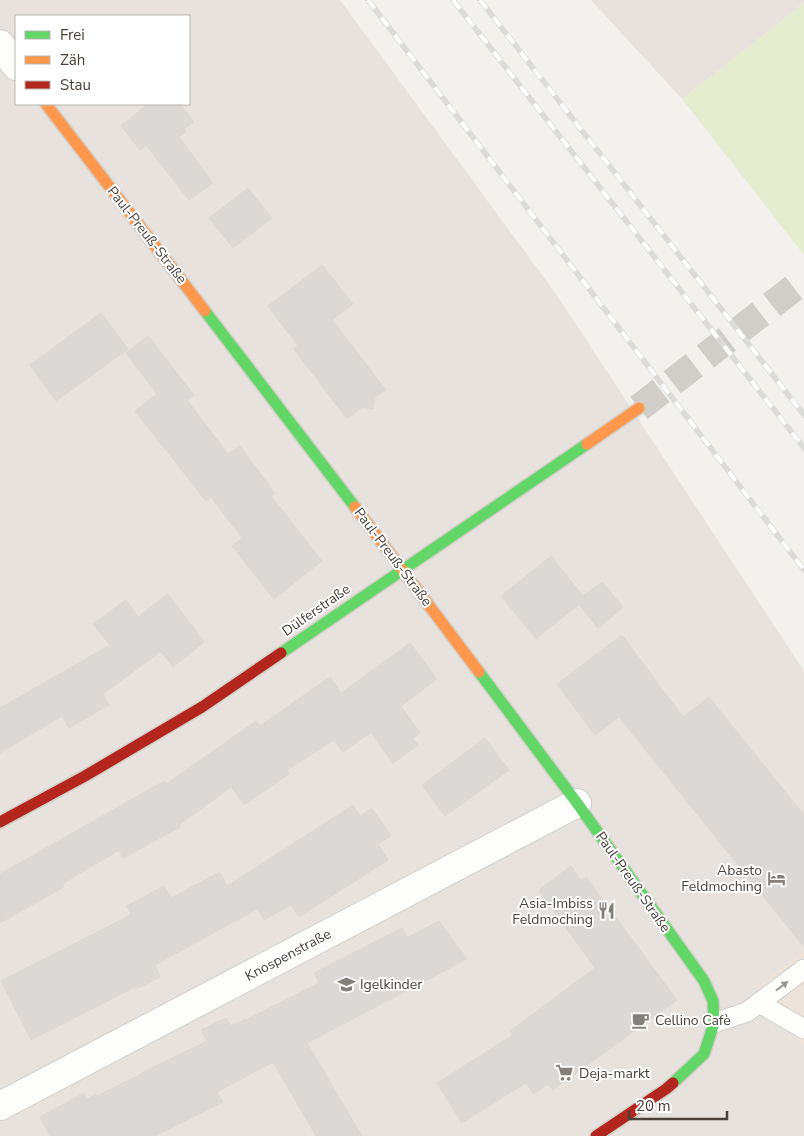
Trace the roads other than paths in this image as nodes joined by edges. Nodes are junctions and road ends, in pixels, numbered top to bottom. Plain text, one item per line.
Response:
1 (0, 44) edge
2 (15, 65) edge
3 (47, 105) edge
4 (639, 408) tunnel mouth
5 (403, 569) junction
6 (577, 803) junction
7 (0, 822) edge
8 (804, 969) edge
9 (759, 1003) junction
10 (714, 1023) junction
11 (804, 1029) edge
12 (0, 1106) edge
13 (596, 1136) edge

1 - 2 street
3 - 5 street, Paul-Preuß-Straße
4 - 5 street, Dülferstraße
5 - 6 street, Paul-Preuß-Straße
5 - 7 street, Dülferstraße
6 - 10 street, Paul-Preuß-Straße
6 - 12 street, Knospenstraße
9 -> 8 lane
9 - 10 lane
9 - 11 lane
10 - 13 street

